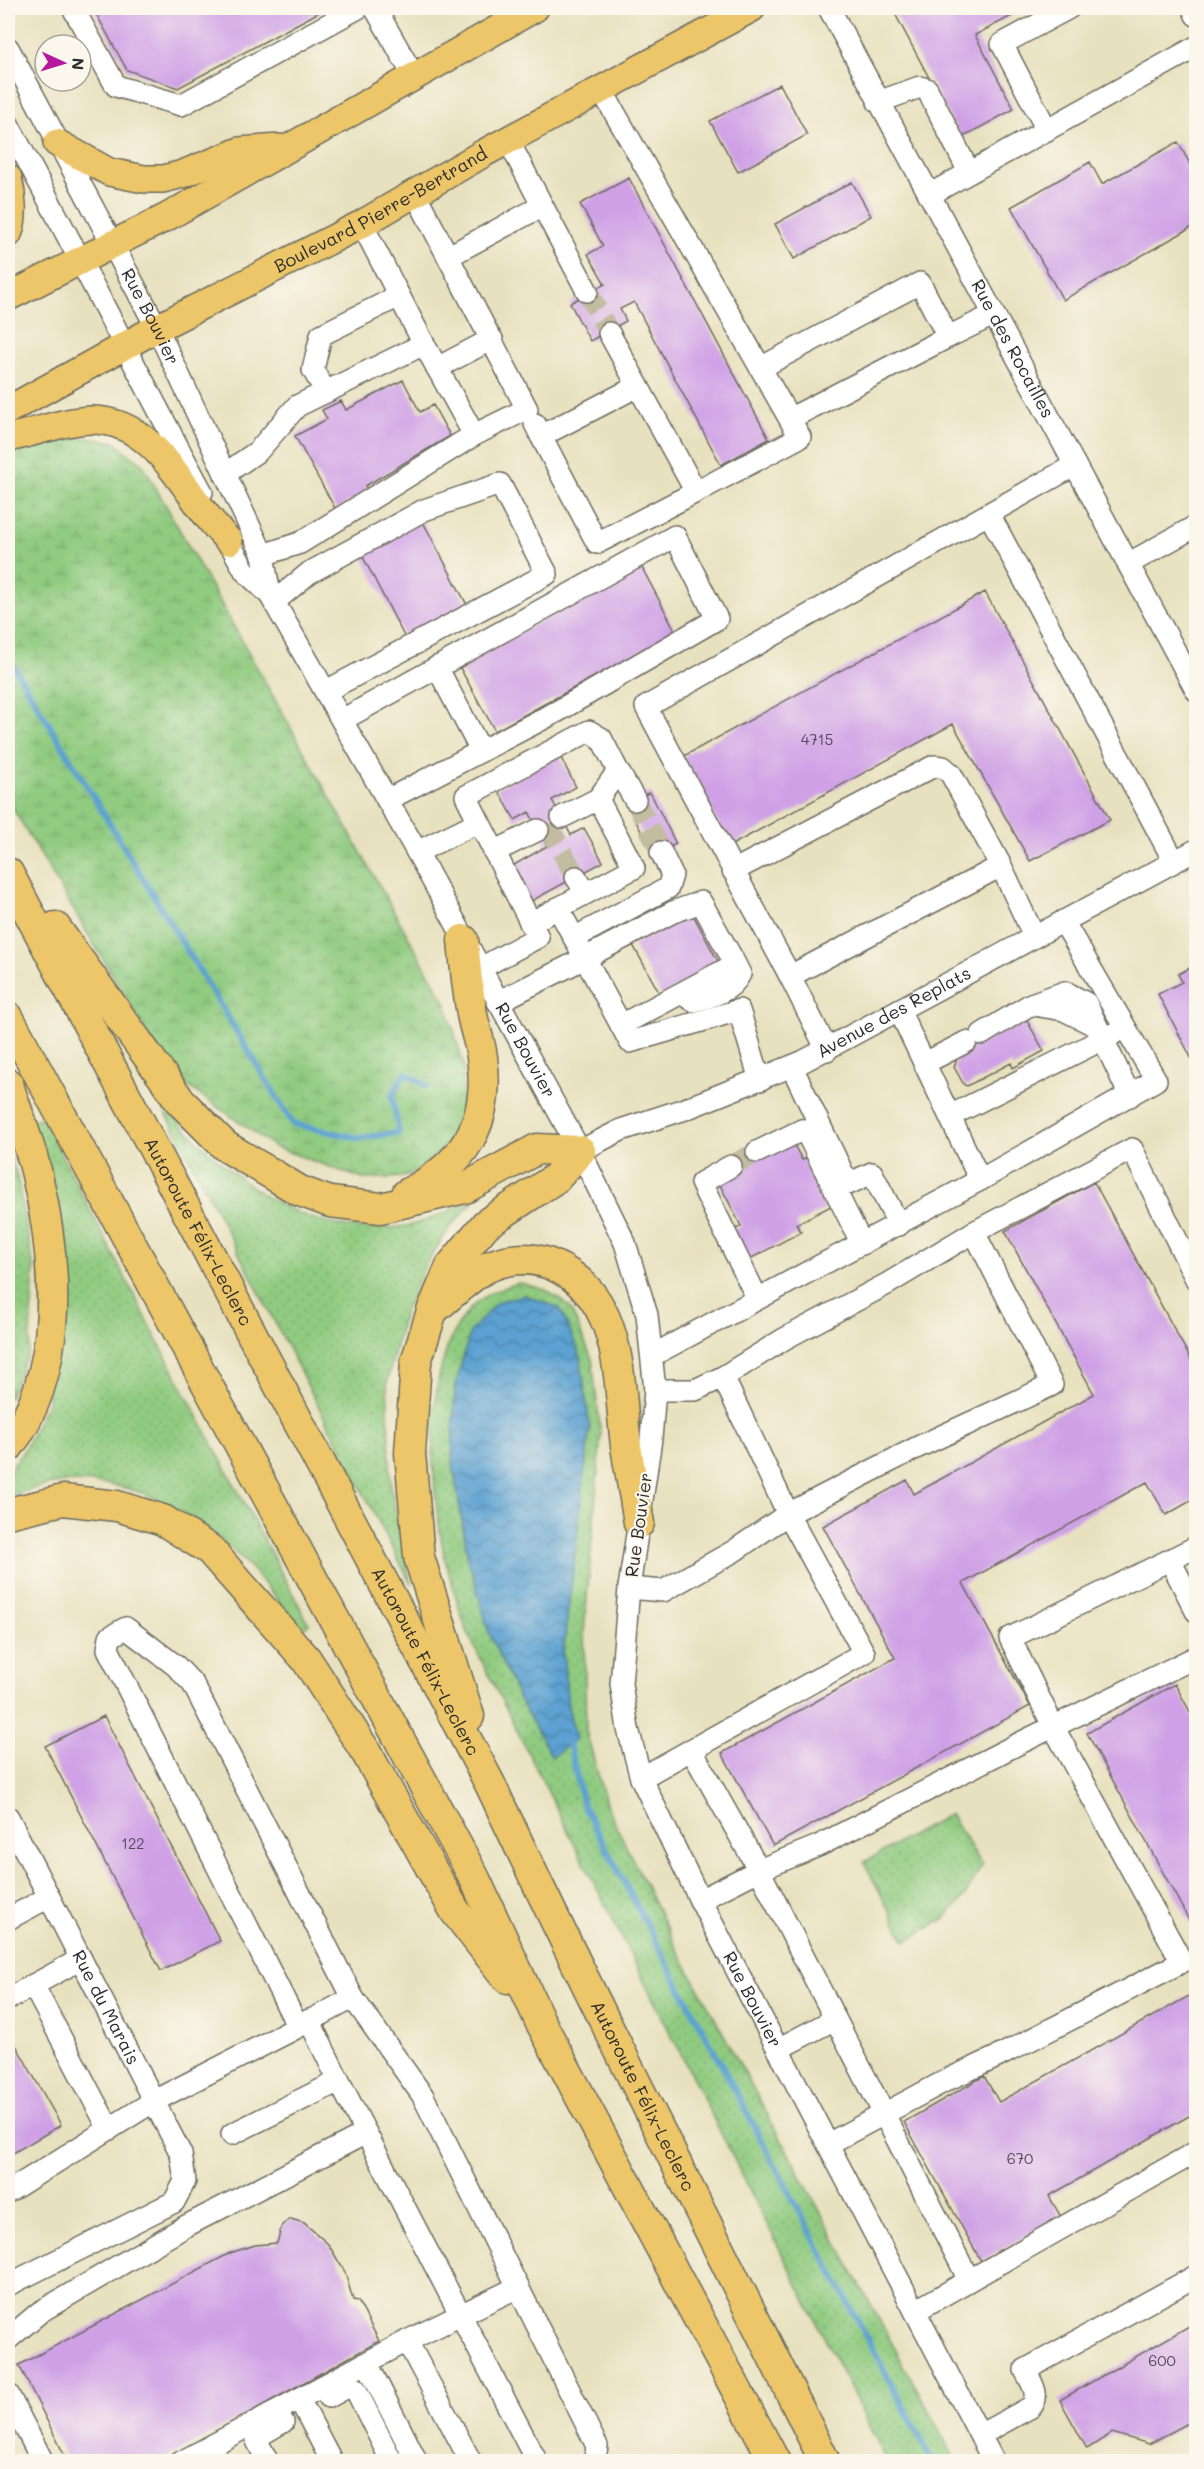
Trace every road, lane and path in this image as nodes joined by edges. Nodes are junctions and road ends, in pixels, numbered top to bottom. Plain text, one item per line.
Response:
1 (73, 8) edge
2 (358, 8) edge
3 (375, 8) edge
4 (535, 8) edge
5 (752, 8) edge
6 (829, 8) edge
7 (1069, 8) edge
8 (1193, 8) edge
9 (1197, 15) edge
10 (1197, 47) edge
11 (8, 48) edge
12 (413, 75) junction
13 (601, 90) junction
14 (878, 102) junction
15 (8, 124) edge
16 (1047, 130) junction
17 (508, 140) junction
18 (57, 143) junction
19 (286, 148) junction
20 (969, 172) junction
21 (8, 178) edge
22 (415, 193) junction
23 (929, 195) junction
24 (542, 206) junction
25 (362, 224) junction
26 (8, 234) edge
27 (113, 245) junction
28 (449, 256) junction
29 (80, 260) junction
30 (586, 291) tunnel mouth
31 (399, 296) junction
32 (8, 297) edge
33 (993, 315) junction
34 (157, 328) junction
35 (609, 333) tunnel mouth
36 (948, 337) junction
37 (492, 339) junction
38 (424, 344) junction
39 (123, 348) junction
40 (762, 367) junction
41 (438, 368) junction
42 (638, 386) junction
43 (326, 392) junction
44 (527, 409) junction
45 (8, 410) edge
46 (791, 418) junction
47 (474, 435) junction
48 (541, 436) junction
49 (8, 438) edge
50 (1075, 465) junction
51 (225, 474) junction
52 (696, 492) junction
53 (989, 514) junction
54 (1197, 526) edge
55 (229, 541) junction
56 (263, 555) junction
57 (1128, 564) junction
58 (272, 599) junction
59 (1190, 660) edge
60 (437, 667) junction
61 (1197, 690) edge
62 (326, 691) junction
63 (342, 720) junction
64 (481, 752) junction
65 (618, 771) junction
66 (597, 799) junction
67 (387, 800) junction
68 (635, 800) tunnel mouth
69 (562, 817) dead end
70 (478, 822) junction
71 (538, 830) dead end
72 (1197, 850) edge
73 (417, 852) junction
74 (494, 852) junction
75 (661, 852) tunnel mouth
76 (8, 858) edge
77 (1174, 861) junction
78 (1001, 866) junction
79 (733, 871) junction
80 (8, 873) edge
81 (558, 908) junction
82 (1064, 921) junction
83 (534, 930) junction
84 (1034, 936) junction
85 (574, 938) junction
86 (462, 940) junction
87 (585, 958) junction
88 (479, 969) junction
89 (790, 976) junction
90 (498, 1002) junction
91 (899, 1010) junction
92 (8, 1017) edge
93 (621, 1025) junction
94 (1126, 1028) junction
95 (1098, 1032) junction
96 (827, 1050) junction
97 (925, 1063) junction
98 (792, 1067) junction
99 (760, 1080) junction
100 (8, 1084) edge
101 (1130, 1096) junction
102 (950, 1116) junction
103 (580, 1151) junction
104 (758, 1152) tunnel mouth
105 (731, 1166) tunnel mouth
106 (980, 1180) junction
107 (381, 1208) junction
108 (899, 1225) junction
109 (974, 1232) junction
110 (862, 1244) junction
111 (1197, 1279) edge
112 (757, 1298) junction
113 (432, 1311) junction
114 (653, 1355) junction
115 (723, 1377) junction
116 (655, 1390) junction
117 (8, 1448) edge
118 (8, 1513) edge
119 (788, 1514) junction
120 (639, 1523) junction
121 (1197, 1547) edge
122 (1170, 1560) junction
123 (629, 1588) junction
124 (1197, 1611) edge
125 (1197, 1657) edge
126 (1054, 1728) junction
127 (692, 1752) junction
128 (641, 1778) junction
129 (490, 1784) junction
130 (8, 1817) edge
131 (759, 1870) junction
132 (49, 1897) junction
133 (700, 1900) junction
134 (8, 1919) edge
135 (81, 1959) junction
136 (33, 1985) junction
137 (353, 1998) junction
138 (8, 1999) edge
139 (835, 2019) junction
140 (540, 2021) junction
141 (304, 2024) junction
142 (778, 2049) junction
143 (339, 2081) junction
144 (154, 2101) junction
145 (885, 2115) junction
146 (109, 2129) junction
147 (366, 2133) junction
148 (232, 2134) dead end
149 (828, 2144) junction
150 (1197, 2152) edge
151 (8, 2192) edge
152 (1197, 2276) edge
153 (969, 2280) junction
154 (8, 2285) edge
155 (518, 2287) junction
156 (751, 2308) junction
157 (915, 2311) junction
158 (460, 2314) junction
159 (8, 2339) edge
160 (407, 2341) junction
161 (366, 2363) junction
162 (10, 2403) edge
163 (305, 2410) junction
164 (980, 2435) junction
165 (35, 2459) edge
166 (181, 2462) edge
167 (268, 2462) edge
168 (332, 2462) edge
169 (392, 2462) edge
170 (417, 2462) edge
171 (471, 2462) edge
172 (537, 2462) edge
173 (591, 2462) edge
174 (775, 2462) edge
175 (825, 2462) edge
176 (842, 2462) edge
177 (994, 2462) edge

1 - 2 street
3 - 12 street
4 - 12 main road
5 - 13 main road, Boulevard Pierre-Bertrand
6 - 14 street, Rue des Rocailles
7 - 16 street
8 - 9 street
10 - 16 street
11 - 18 street, Rue Bouvier
12 - 19 main road
13 - 17 main road, Boulevard Pierre-Bertrand
13 - 40 street
14 - 20 street
14 - 23 street, Rue des Rocailles
15 - 29 street, Rue Bouvier
16 - 20 street
17 - 22 main road, Boulevard Pierre-Bertrand
17 - 24 street
18 - 19 main road
18 - 27 street, Rue Bouvier
19 - 27 main road
20 - 23 street
21 - 26 main road
22 - 25 main road, Boulevard Pierre-Bertrand
22 - 28 street
23 - 33 street, Rue des Rocailles
24 - 28 street
24 - 30 street
25 - 31 street
25 - 34 main road, Boulevard Pierre-Bertrand
27 - 29 main road
27 - 34 street, Rue Bouvier
28 - 37 street
29 - 32 main road
29 - 39 street, Rue Bouvier
31 - 38 street
31 - 43 street
33 - 36 street
33 - 50 street, Rue des Rocailles
34 - 39 main road, Boulevard Pierre-Bertrand
34 - 51 street, Rue Bouvier
35 - 42 street
36 - 40 street
36 - 46 street
37 - 41 street
37 - 44 street
38 - 41 street
38 - 43 street
39 - 45 main road, Boulevard Pierre-Bertrand
39 - 55 street, Rue Bouvier
40 - 46 street
41 - 47 street
42 - 48 street
42 - 52 street
43 - 51 street
44 - 47 street
44 - 48 street
46 - 52 street
47 - 56 street
48 - 52 street
49 - 55 main road
50 - 53 street
50 - 57 street, Rue des Rocailles
51 - 56 street, Rue Bouvier
53 - 77 street
53 - 79 street
54 - 57 street
55 - 58 street, Rue Bouvier
56 - 58 street, Rue Bouvier
57 - 59 street, Rue des Rocailles
58 - 62 street, Rue Bouvier
58 - 62 street
59 - 61 street, Rue des Rocailles
60 - 63 street
60 - 64 street
60 - 64 street
62 - 63 street, Rue Bouvier
63 - 67 street, Rue Bouvier
64 - 67 street
65 - 66 street
65 - 68 street
65 - 70 street
66 - 69 street
66 - 81 street
67 - 73 street, Rue Bouvier
70 - 73 street
70 - 74 street
71 - 74 street
72 - 77 street, Avenue des Replats
73 - 86 street, Rue Bouvier
74 - 83 street
75 - 85 street
76 - 107 highway
77 - 82 street, Avenue des Replats
78 - 79 street
78 - 84 street
78 - 89 street
79 - 89 street
80 - 129 highway, Autoroute Félix-Leclerc
81 - 83 street
81 - 85 street
82 - 84 street, Avenue des Replats
82 - 94 street
83 - 88 street
84 - 91 street, Avenue des Replats
85 - 87 street
86 - 88 street, Rue Bouvier
86 - 107 highway
87 - 90 street
87 - 93 street
87 - 93 street
88 - 90 street, Rue Bouvier
89 - 96 street
90 - 103 street, Rue Bouvier
91 - 96 street, Avenue des Replats
91 - 97 street
92 - 140 highway
93 - 99 street
94 - 95 street
94 - 101 street
95 - 97 street
95 - 101 street
95 - 102 street
96 - 98 street, Avenue des Replats
97 - 102 street
98 - 99 street, Avenue des Replats
98 - 108 street
99 - 103 street, Avenue des Replats
100 - 117 highway
101 - 106 street
102 - 106 street
103 - 107 highway
103 - 113 highway
103 - 114 street, Rue Bouvier
104 - 110 street
105 - 112 street
106 - 108 street
108 - 110 street
109 - 111 street
109 - 115 street
109 - 119 street
110 - 112 street
112 - 114 street
113 - 120 highway
113 - 129 highway
114 - 116 street, Rue Bouvier
115 - 116 street
115 - 119 street
116 - 120 street, Rue Bouvier
118 - 140 highway
119 - 123 street
119 - 127 street
120 - 123 street, Rue Bouvier
121 - 122 street
122 - 124 street
122 - 126 street
123 - 128 street, Rue Bouvier
125 - 126 street
126 - 131 street
126 - 145 street
127 - 128 street
127 - 131 street
128 - 133 street, Rue Bouvier
129 - 156 highway, Autoroute Félix-Leclerc
130 - 132 street, Rue du Marais
131 - 133 street
131 - 139 street
132 - 134 street
132 - 135 street, Rue du Marais
133 - 142 street, Rue Bouvier
135 - 136 street
135 - 144 street, Rue du Marais
136 - 138 street
136 - 146 street
137 - 141 street
137 - 141 street
137 - 155 street
139 - 142 street
139 - 145 street
140 - 174 highway
141 - 143 street
141 - 144 street
142 - 149 street, Rue Bouvier
143 - 147 street
143 - 148 street
144 - 146 street
144 - 154 street, Rue du Marais
145 - 149 street
145 - 153 street
146 - 151 street
147 - 158 street
147 - 159 street
149 - 157 street, Rue Bouvier
150 - 153 street
152 - 164 street
153 - 157 street
155 - 158 street
155 - 173 street
156 - 175 highway, Autoroute Félix-Leclerc
156 - 176 highway
157 - 164 street, Rue Bouvier
158 - 160 street
158 - 172 street
160 - 161 street
160 - 171 street
161 - 166 street
161 - 170 street
162 - 165 street
163 - 167 street
163 - 168 street
163 - 169 street
164 - 177 street, Rue Bouvier

